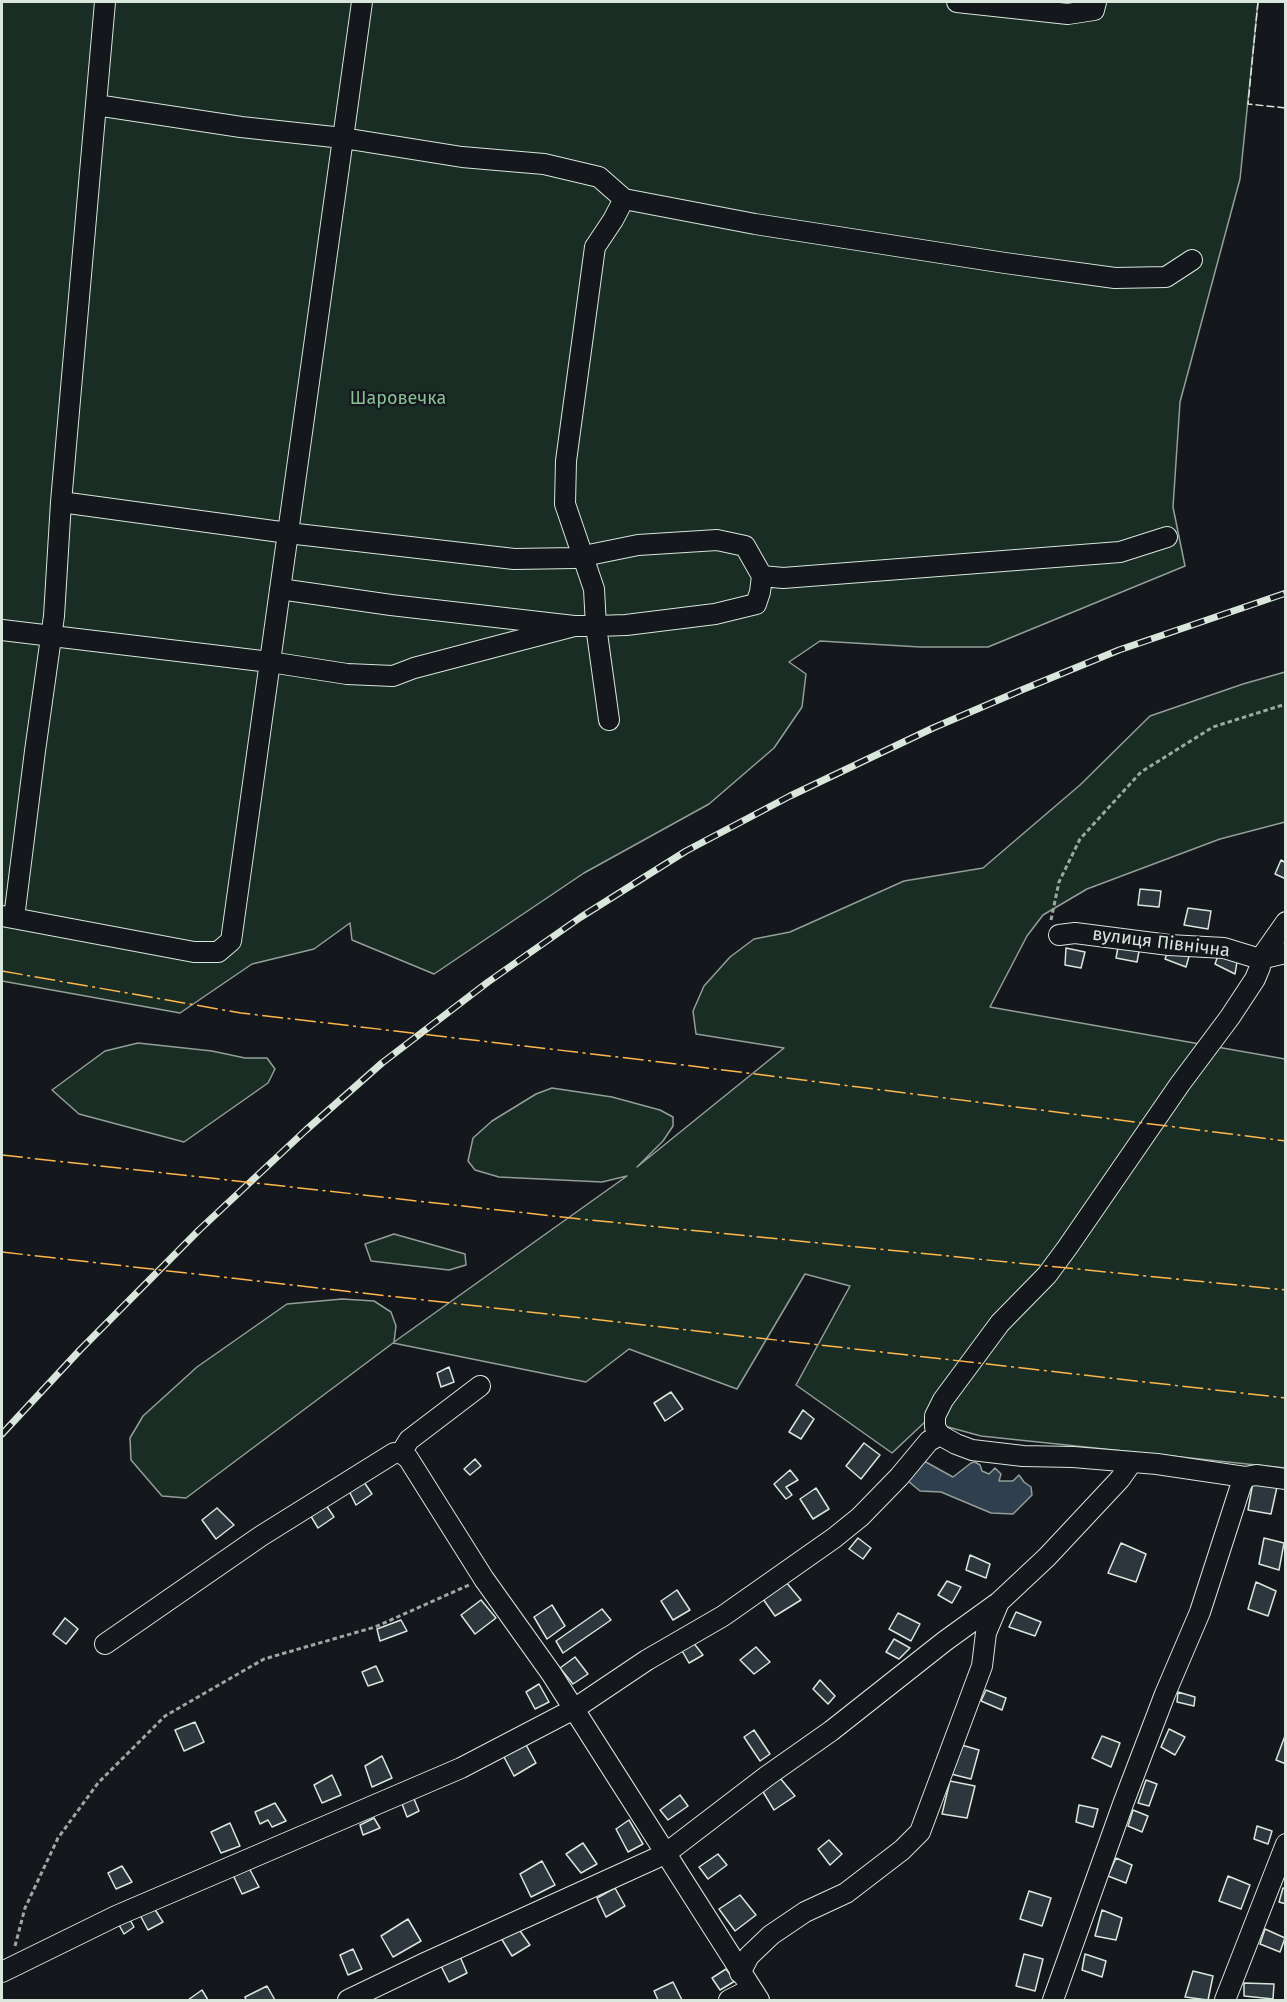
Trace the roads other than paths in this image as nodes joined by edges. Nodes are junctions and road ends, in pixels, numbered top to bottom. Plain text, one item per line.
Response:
1 (105, 2) edge
2 (363, 2) edge
3 (957, 2) edge
4 (1096, 2) edge
5 (96, 105) junction
6 (343, 138) junction
7 (624, 200) junction
8 (1192, 260) dead end
9 (61, 502) junction
10 (288, 533) junction
11 (1167, 537) dead end
12 (584, 556) junction
13 (762, 576) junction
14 (280, 589) junction
15 (574, 626) junction
16 (596, 626) junction
17 (2, 630) edge
18 (51, 636) junction
19 (270, 662) junction
20 (609, 720) dead end
21 (8, 917) edge
22 (1286, 922) edge
23 (1059, 935) road end
24 (1286, 953) edge
25 (1260, 959) junction
26 (480, 1386) dead end
27 (940, 1435) junction
28 (401, 1452) junction
29 (1132, 1462) junction
30 (1245, 1477) junction
31 (1286, 1479) edge
32 (999, 1602) junction
33 (105, 1644) dead end
34 (574, 1708) junction
35 (1286, 1844) edge
36 (665, 1854) junction
37 (6, 1969) edge
38 (750, 1988) edge
39 (348, 2001) edge
40 (729, 2001) edge
41 (1053, 2001) edge
42 (1225, 2001) edge

1 - 5 street
2 - 6 street
3 - 4 street
5 - 6 street
5 - 9 street
6 - 7 street
6 - 10 street
7 - 8 street
7 - 12 street
9 - 10 street
9 - 18 street
10 - 12 street
10 - 14 street
11 - 13 street
12 - 13 street
12 - 16 street
13 - 16 street
14 - 15 street
14 - 19 street
15 - 16 street
15 - 19 street
16 - 20 street
17 - 18 street
18 - 19 street
18 - 21 street
19 - 21 street
22 - 25 street
23 - 25 street, вулиця Північна
24 - 25 street
25 - 27 street
26 - 28 street
27 - 29 street
27 - 34 street
28 - 33 street
28 - 34 street
29 - 30 street
29 - 32 street
30 - 31 street
30 - 41 street
32 - 36 street
32 - 38 street
34 - 36 street
34 - 37 street
35 - 42 street
36 - 38 street
36 - 39 street
38 - 40 street

